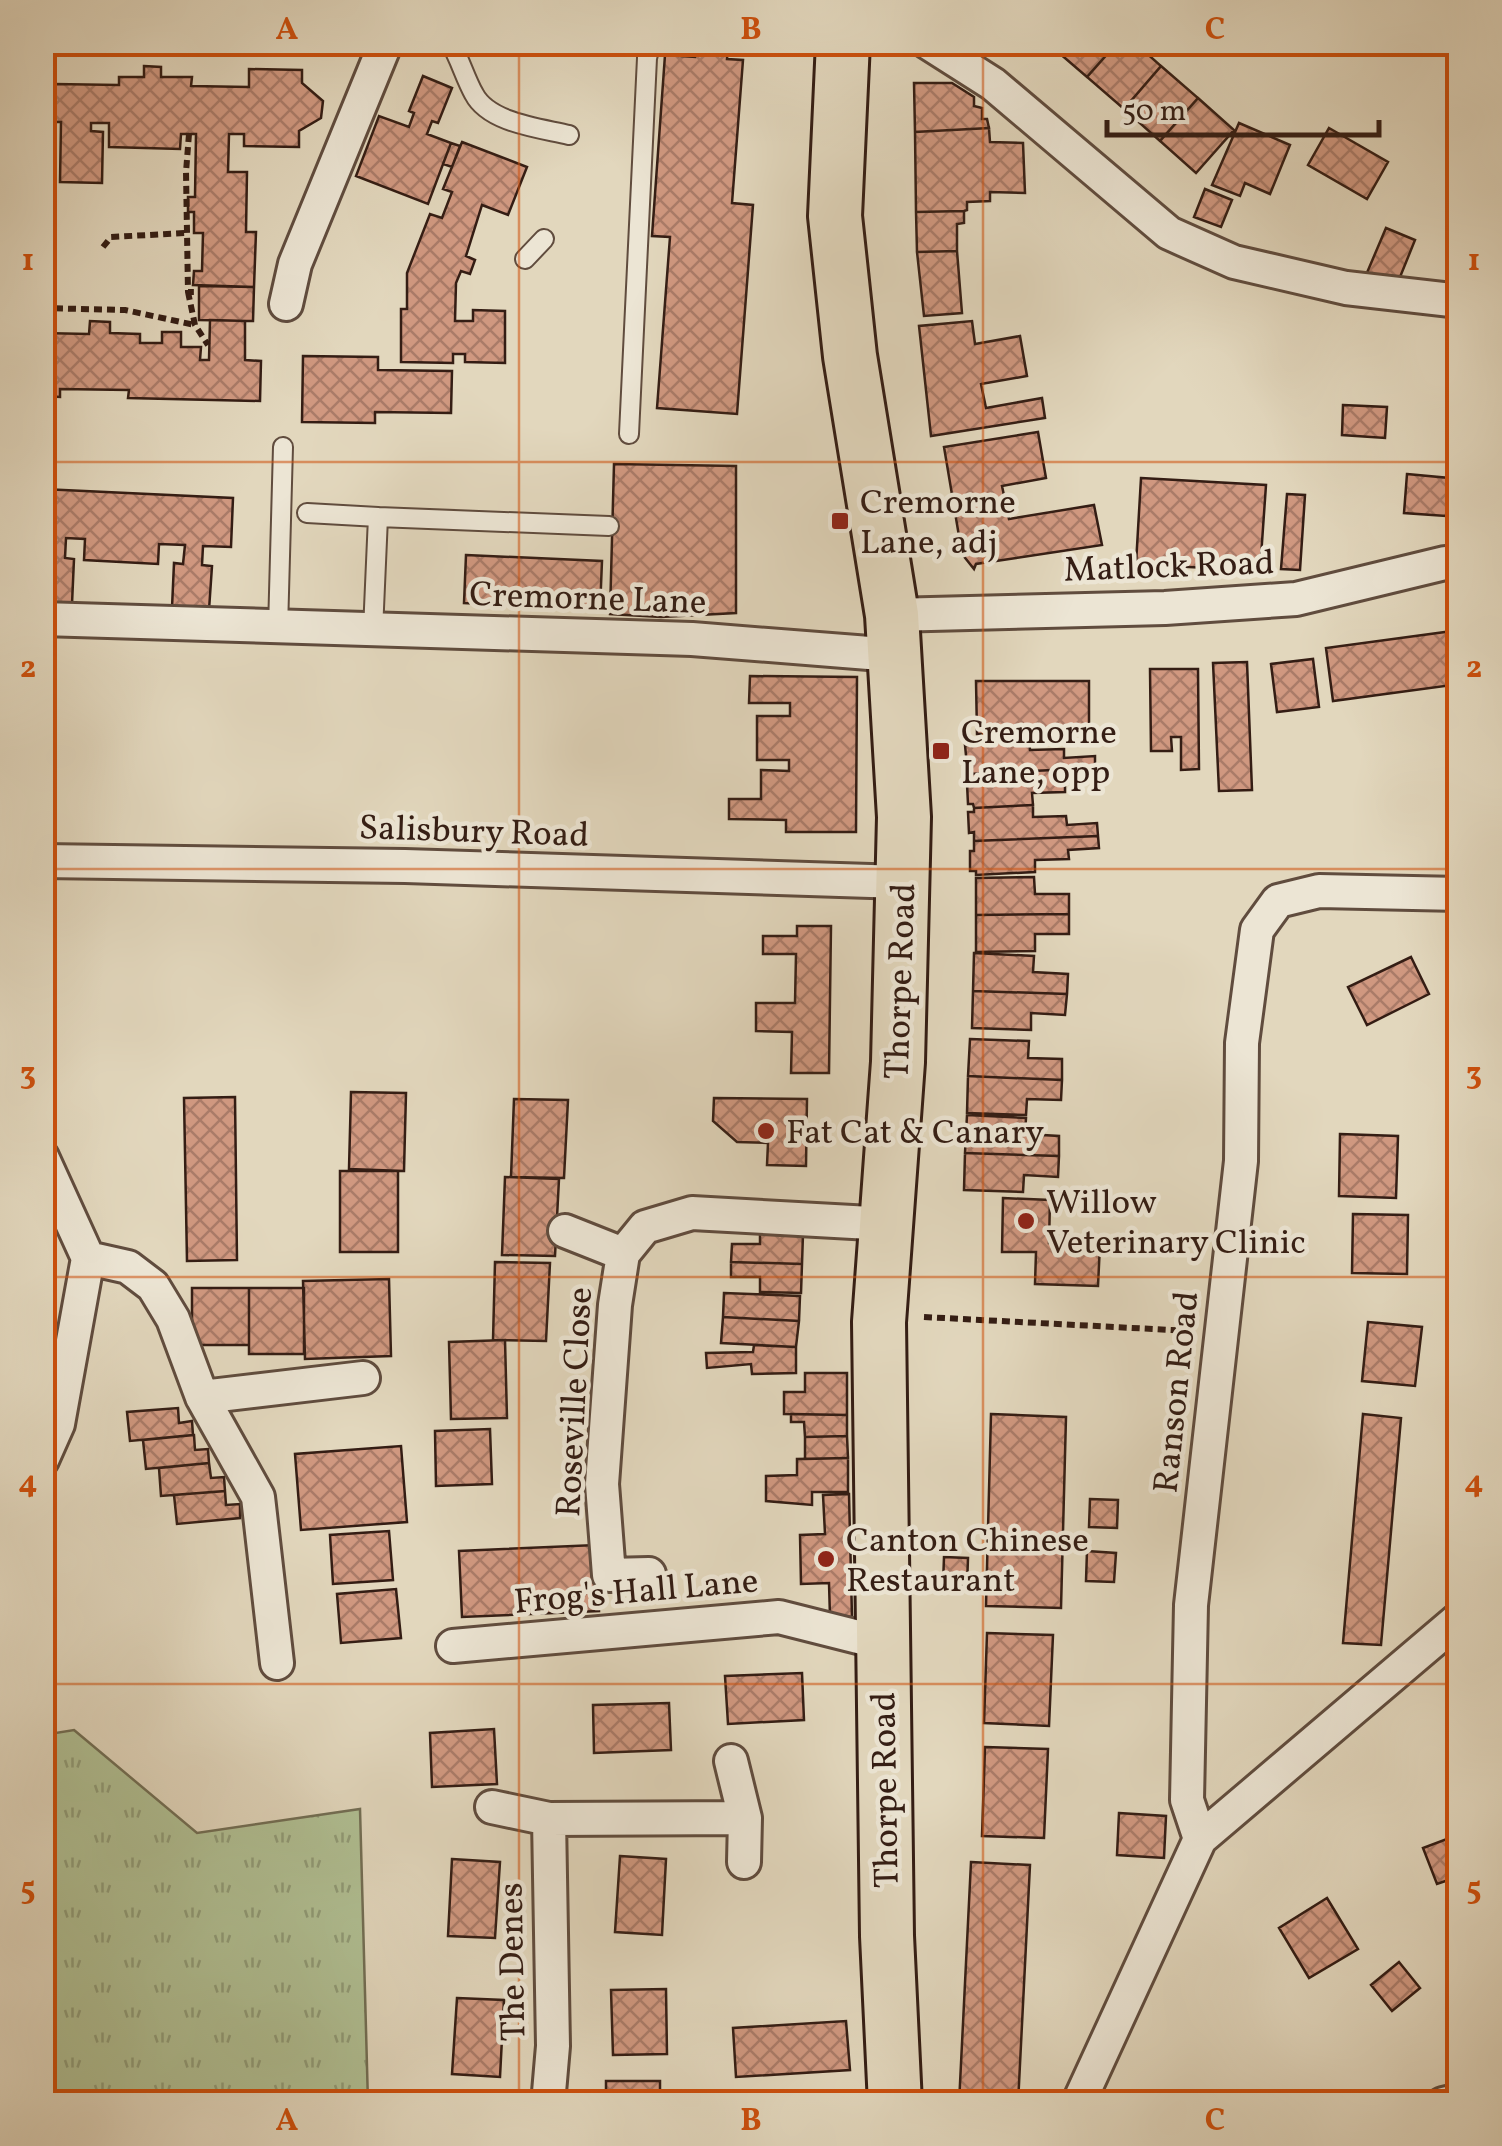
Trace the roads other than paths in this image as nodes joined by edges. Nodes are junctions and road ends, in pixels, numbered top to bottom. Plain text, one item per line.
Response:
1 (386, 42) edge
2 (450, 42) edge
3 (651, 42) edge
4 (843, 42) edge
5 (928, 42) edge
6 (569, 134) dead end
7 (544, 239) dead end
8 (526, 259) dead end
9 (1460, 301) edge
10 (286, 304) dead end
11 (630, 434) dead end
12 (283, 447) dead end
13 (307, 513) dead end
14 (378, 518) junction
15 (609, 526) dead end
16 (1446, 563) dead end
17 (42, 620) edge
18 (278, 628) junction
19 (372, 631) junction
20 (893, 633) junction
21 (42, 860) edge
22 (902, 882) junction
23 (1460, 894) edge
24 (42, 1157) edge
25 (888, 1224) junction
26 (565, 1231) dead end
27 (623, 1254) junction
28 (88, 1258) junction
29 (362, 1378) dead end
30 (202, 1397) junction
31 (42, 1460) edge
32 (649, 1574) dead end
33 (1460, 1618) edge
34 (882, 1643) junction
35 (453, 1646) dead end
36 (277, 1662) dead end
37 (731, 1761) dead end
38 (492, 1807) dead end
39 (745, 1818) junction
40 (549, 1820) junction
41 (1200, 1840) junction
42 (744, 1862) dead end
43 (1460, 2100) edge
44 (548, 2104) edge
45 (894, 2104) edge
46 (1078, 2104) edge
47 (1443, 2104) edge

1 - 10 street
2 - 6 lane
3 - 11 lane
4 - 20 main road, Thorpe Road
5 - 9 street
7 - 8 lane
12 - 18 lane
13 - 14 lane
14 - 15 lane
14 - 19 lane
16 - 20 street, Matlock Road
17 - 18 street, Cremorne Lane
18 - 19 street, Cremorne Lane
19 - 20 street, Cremorne Lane
20 - 22 main road, Thorpe Road
21 - 22 street, Salisbury Road
22 - 25 main road, Thorpe Road
23 - 41 street, Ranson Road
24 - 28 street
25 - 27 street, Roseville Close
25 - 34 main road, Thorpe Road
26 - 27 street, Roseville Close
27 - 32 street, Roseville Close
28 - 30 street
28 - 31 street
29 - 30 street
30 - 36 street
33 - 41 street
34 - 35 street, Frog's Hall Lane
34 - 45 main road, Thorpe Road
37 - 39 street
38 - 40 street
39 - 40 street
39 - 42 street
40 - 44 street, The Denes
41 - 46 street
43 - 47 street

